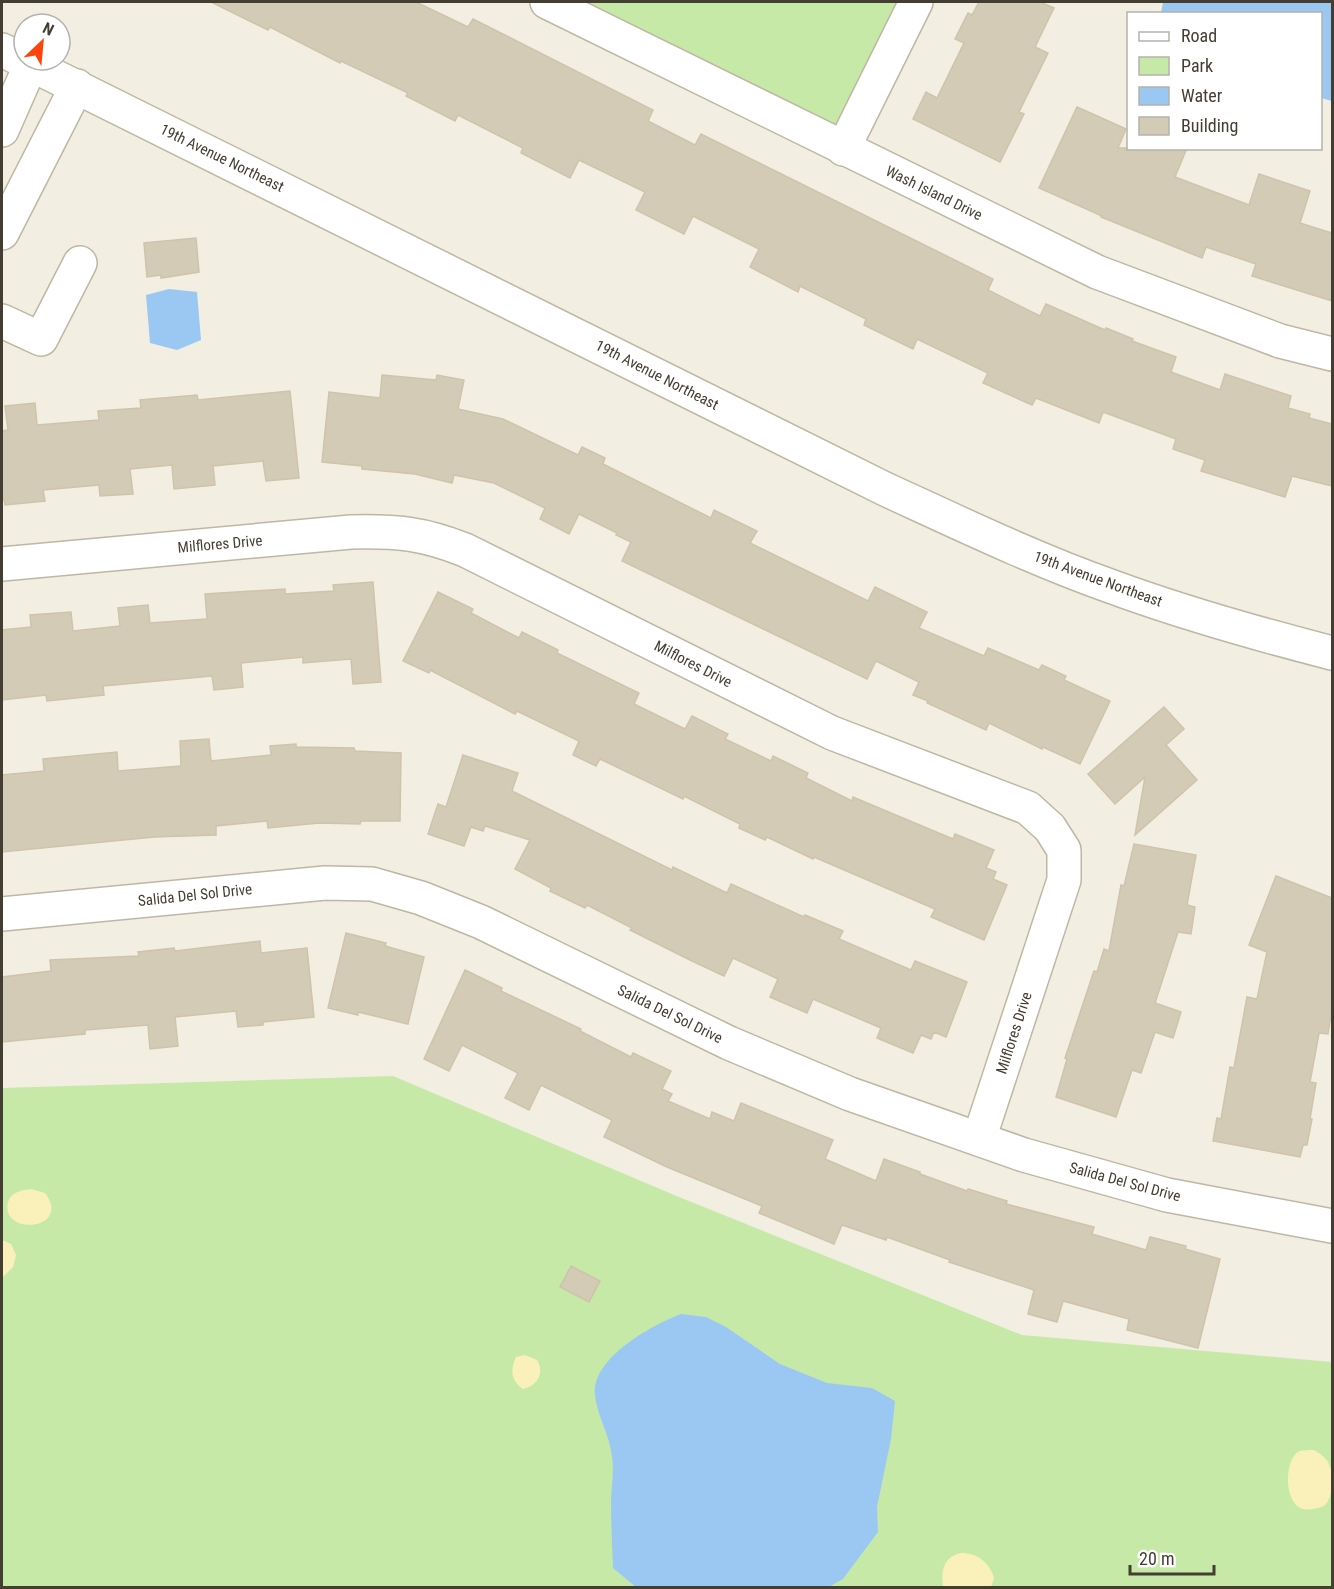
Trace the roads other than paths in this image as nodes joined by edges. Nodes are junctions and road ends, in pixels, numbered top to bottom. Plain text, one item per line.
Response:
1 (547, 2) edge
2 (916, 2) edge
3 (28, 72) edge
4 (48, 72) edge
5 (77, 86) junction
6 (2, 130) edge
7 (843, 149) junction
8 (2, 233) edge
9 (80, 263) dead end
10 (2, 321) edge
11 (1332, 354) edge
12 (2, 564) edge
13 (1332, 653) edge
14 (2, 914) edge
15 (979, 1139) junction
16 (1332, 1226) edge

1 - 7 street, Wash Island Drive
2 - 7 street
3 - 6 street
4 - 5 street, 19th Avenue Northeast
5 - 8 street
5 - 13 street, 19th Avenue Northeast
7 - 11 street, Wash Island Drive
9 - 10 street
12 - 15 street, Milflores Drive
14 - 15 street, Salida Del Sol Drive
15 - 16 street, Salida Del Sol Drive

